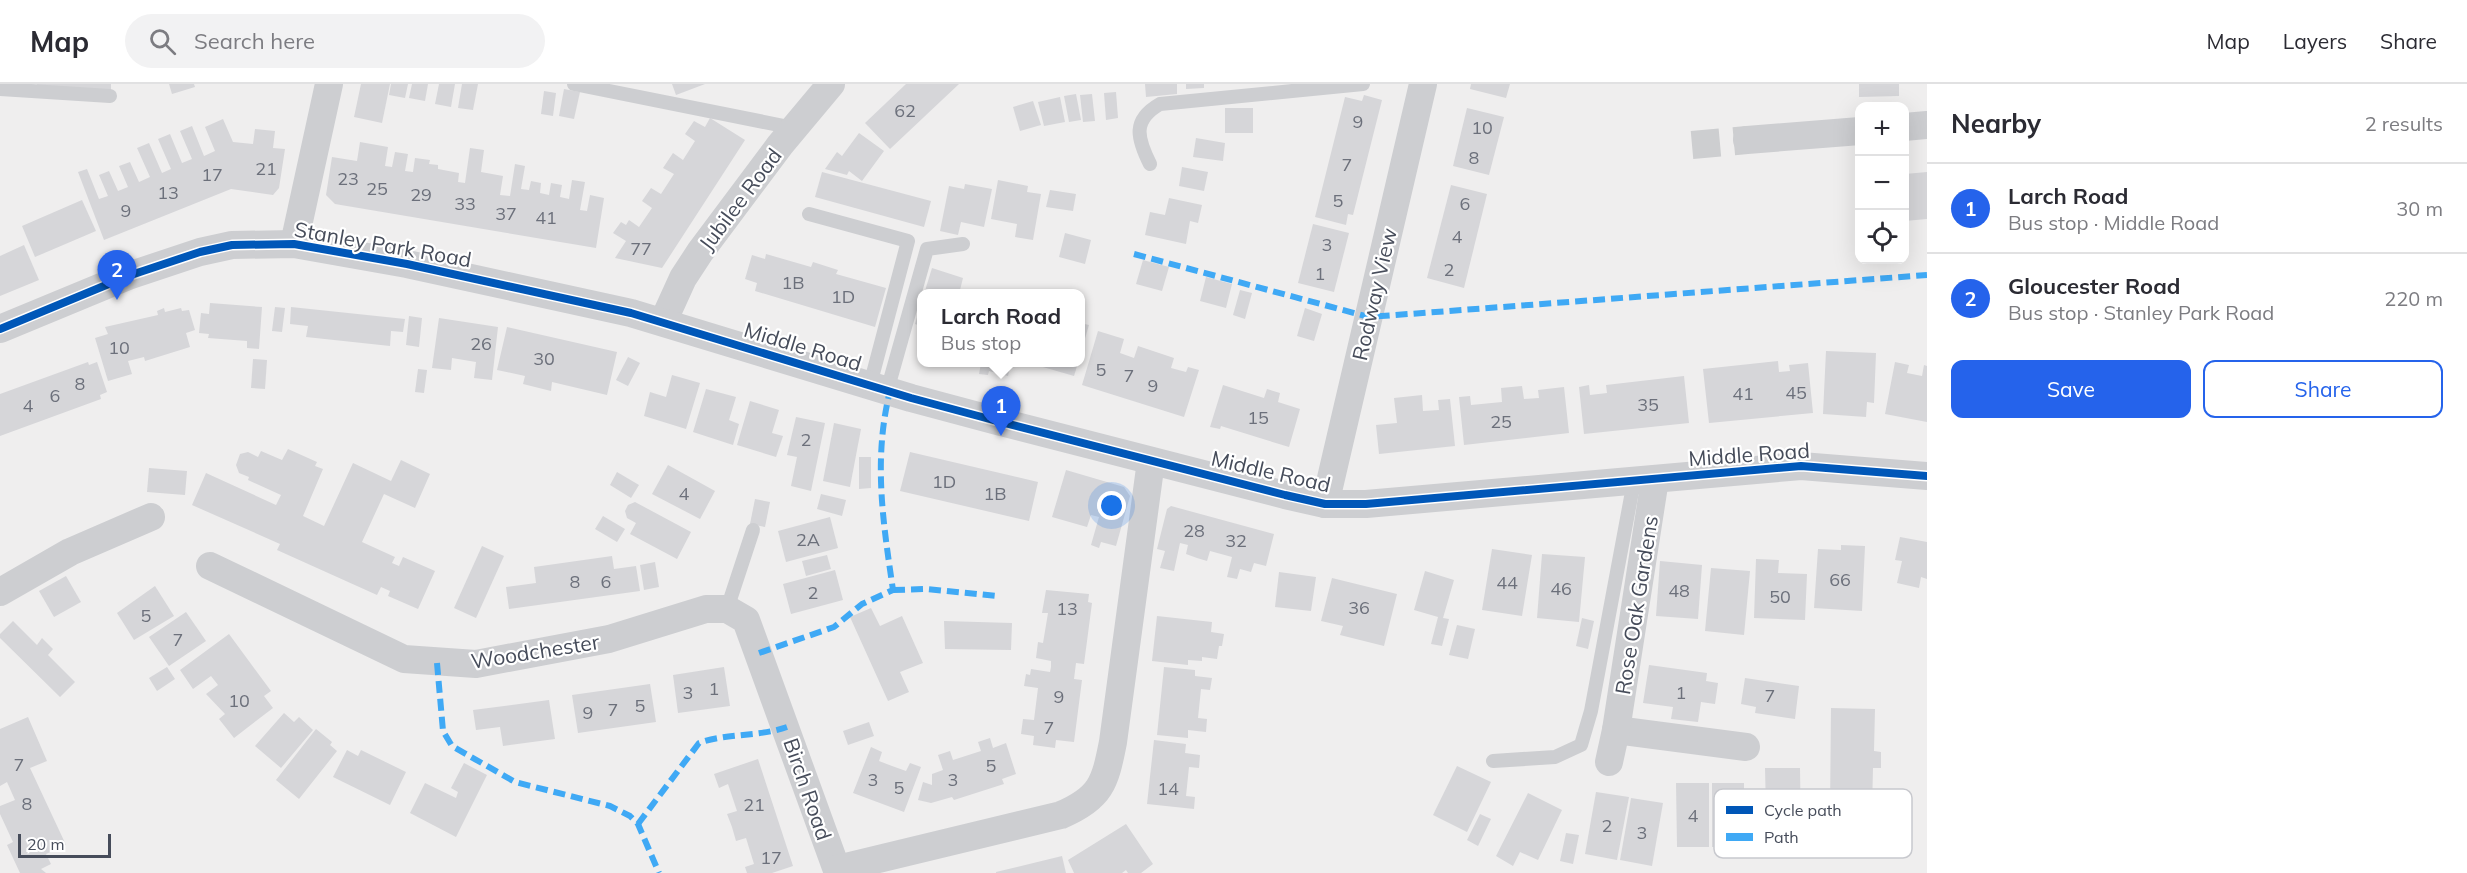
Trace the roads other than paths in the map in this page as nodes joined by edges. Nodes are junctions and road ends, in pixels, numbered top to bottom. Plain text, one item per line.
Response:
1 (329, 84) edge
2 (574, 84) edge
3 (1363, 84) edge
4 (1423, 84) edge
5 (0, 89) edge
6 (816, 89) edge
7 (110, 96) dead end
8 (1927, 125) edge
9 (1909, 127) edge
10 (794, 128) junction
11 (1855, 131) edge
12 (1747, 140) tunnel mouth
13 (1150, 164) dead end
14 (809, 214) dead end
15 (294, 244) junction
16 (963, 244) dead end
17 (663, 322) junction
18 (0, 329) edge
19 (878, 388) junction
20 (1151, 461) junction
21 (1927, 476) edge
22 (1645, 480) junction
23 (1325, 504) junction
24 (151, 517) dead end
25 (753, 530) dead end
26 (210, 566) dead end
27 (0, 592) edge
28 (727, 609) junction
29 (1616, 730) junction
30 (1746, 747) dead end
31 (1493, 761) dead end
32 (1609, 762) dead end
33 (837, 871) edge

1 - 15 street
2 - 10 lane
3 - 13 lane
4 - 23 street, Rodway View
5 - 7 lane
6 - 10 street, Jubilee Road
8 - 9 street
10 - 17 street, Jubilee Road
11 - 12 street
14 - 19 lane
15 - 17 street, Stanley Park Road
15 - 18 street, Stanley Park Road
16 - 19 lane
17 - 19 street, Middle Road
19 - 20 street, Middle Road
20 - 23 street, Middle Road
20 - 33 street
21 - 22 street, Middle Road
22 - 23 street, Middle Road
22 - 29 street, Rose Oak Gardens
22 - 31 lane
24 - 27 street
25 - 28 lane
26 - 28 street, Woodchester
28 - 33 street, Birch Road
29 - 30 street
29 - 32 street, Rose Oak Gardens

